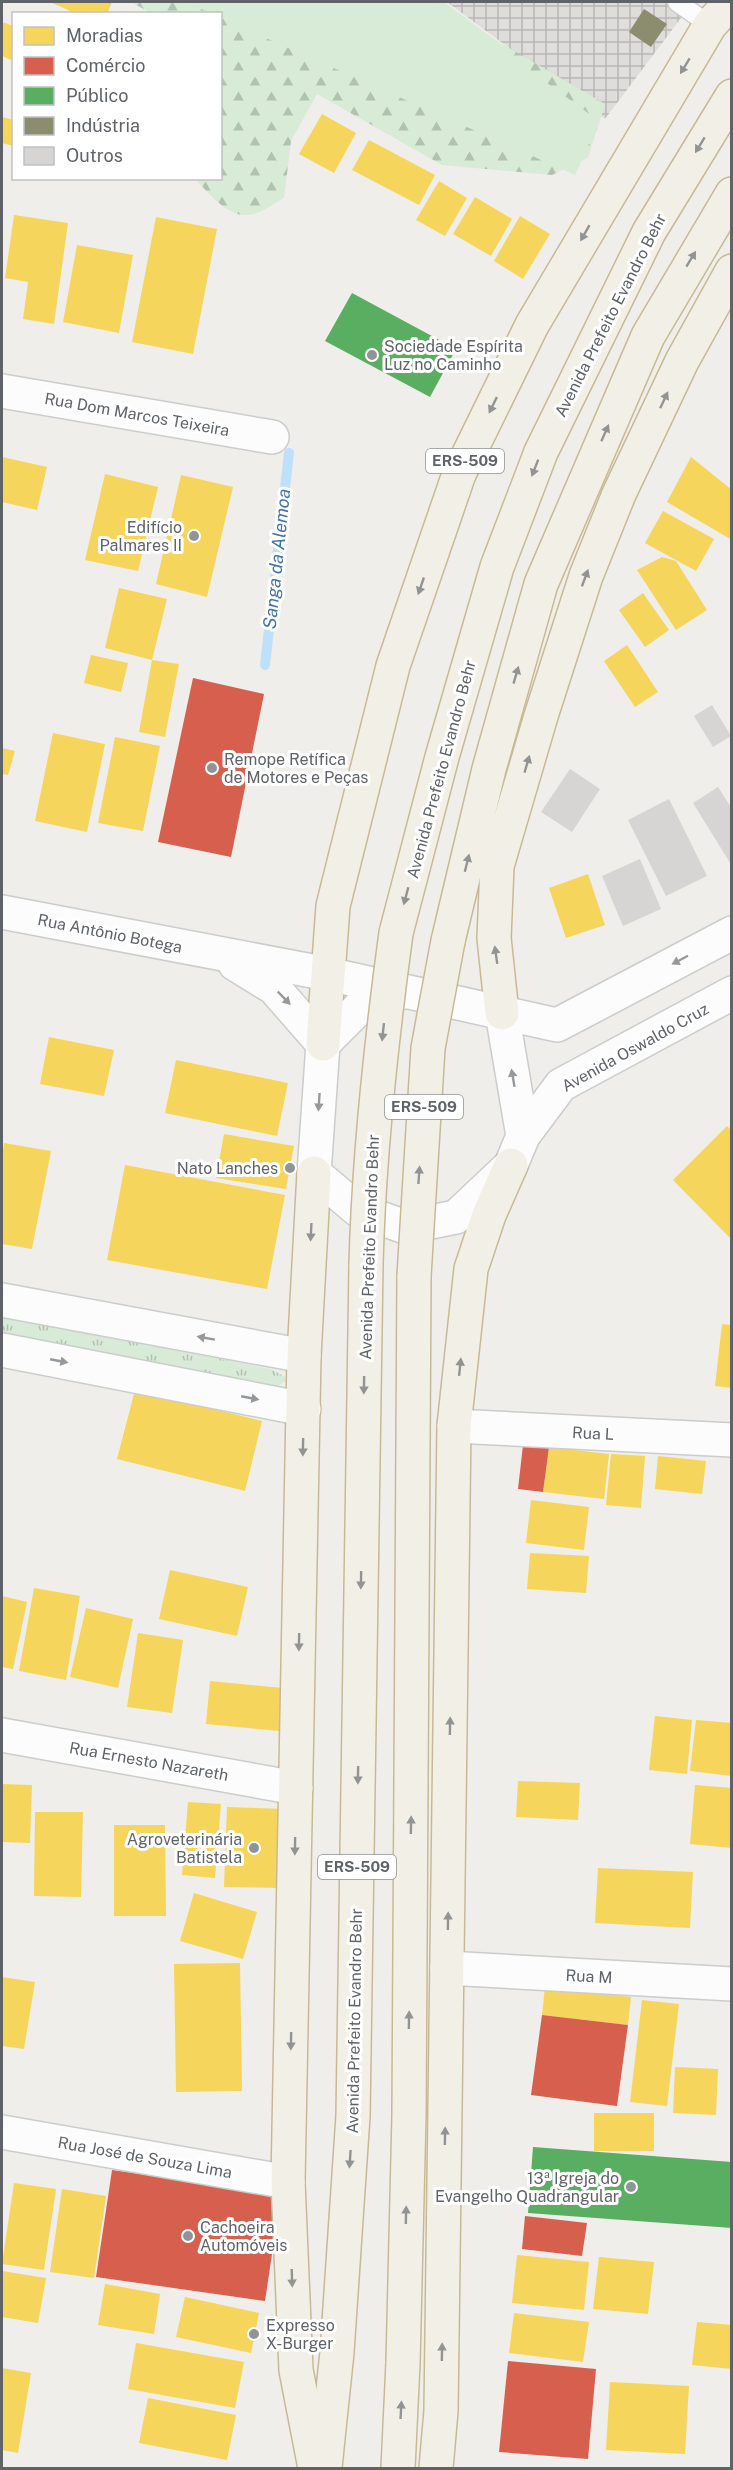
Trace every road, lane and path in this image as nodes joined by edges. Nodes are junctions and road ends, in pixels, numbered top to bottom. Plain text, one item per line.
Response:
1 (676, 2) edge
2 (721, 13) edge
3 (732, 96) edge
4 (732, 194) edge
5 (732, 271) edge
6 (2, 391) edge
7 (272, 437) dead end
8 (2, 914) edge
9 (732, 933) edge
10 (218, 953) junction
11 (328, 974) junction
12 (405, 991) junction
13 (732, 993) edge
14 (502, 1013) junction
15 (323, 1044) junction
16 (517, 1150) junction
17 (314, 1173) junction
18 (2, 1300) edge
19 (2, 1350) edge
20 (304, 1356) junction
21 (304, 1409) junction
22 (454, 1426) junction
23 (732, 1440) edge
24 (2, 1735) edge
25 (296, 1788) junction
26 (447, 1968) junction
27 (732, 1984) edge
28 (2, 2132) edge
29 (288, 2182) junction
30 (315, 2469) edge
31 (324, 2469) edge
32 (398, 2469) edge
33 (436, 2469) edge

1 - 2 lane
2 -> 11 highway, ERS-509
3 -> 31 highway, Avenida Prefeito Evandro Behr / ERS-509, bridge
32 -> 4 highway, ERS-509, bridge
14 -> 5 highway
6 - 7 street, Rua Dom Marcos Teixeira
8 - 10 street, Rua Antônio Botega
9 -> 14 street
10 - 11 street, Rua Antônio Botega
10 -> 15 street, Rua Antônio Botega
11 - 12 street, Rua Antônio Botega
11 - 15 highway, ERS-509
12 - 14 street, Rua Antônio Botega
12 - 15 street
13 - 16 street, Avenida Oswaldo Cruz
16 -> 14 street
15 -> 17 street, ERS-509
16 - 17 street, Avenida Oswaldo Cruz
22 -> 16 highway
17 -> 20 highway, ERS-509
20 -> 18 street
19 -> 21 street
20 - 21 highway, ERS-509
21 -> 25 highway, ERS-509
22 - 23 street, Rua L
26 -> 22 highway
24 - 25 street, Rua Ernesto Nazareth
25 -> 29 highway, ERS-509
26 - 27 street, Rua M
33 -> 26 highway
28 - 29 street, Rua José de Souza Lima
29 -> 30 highway, ERS-509

